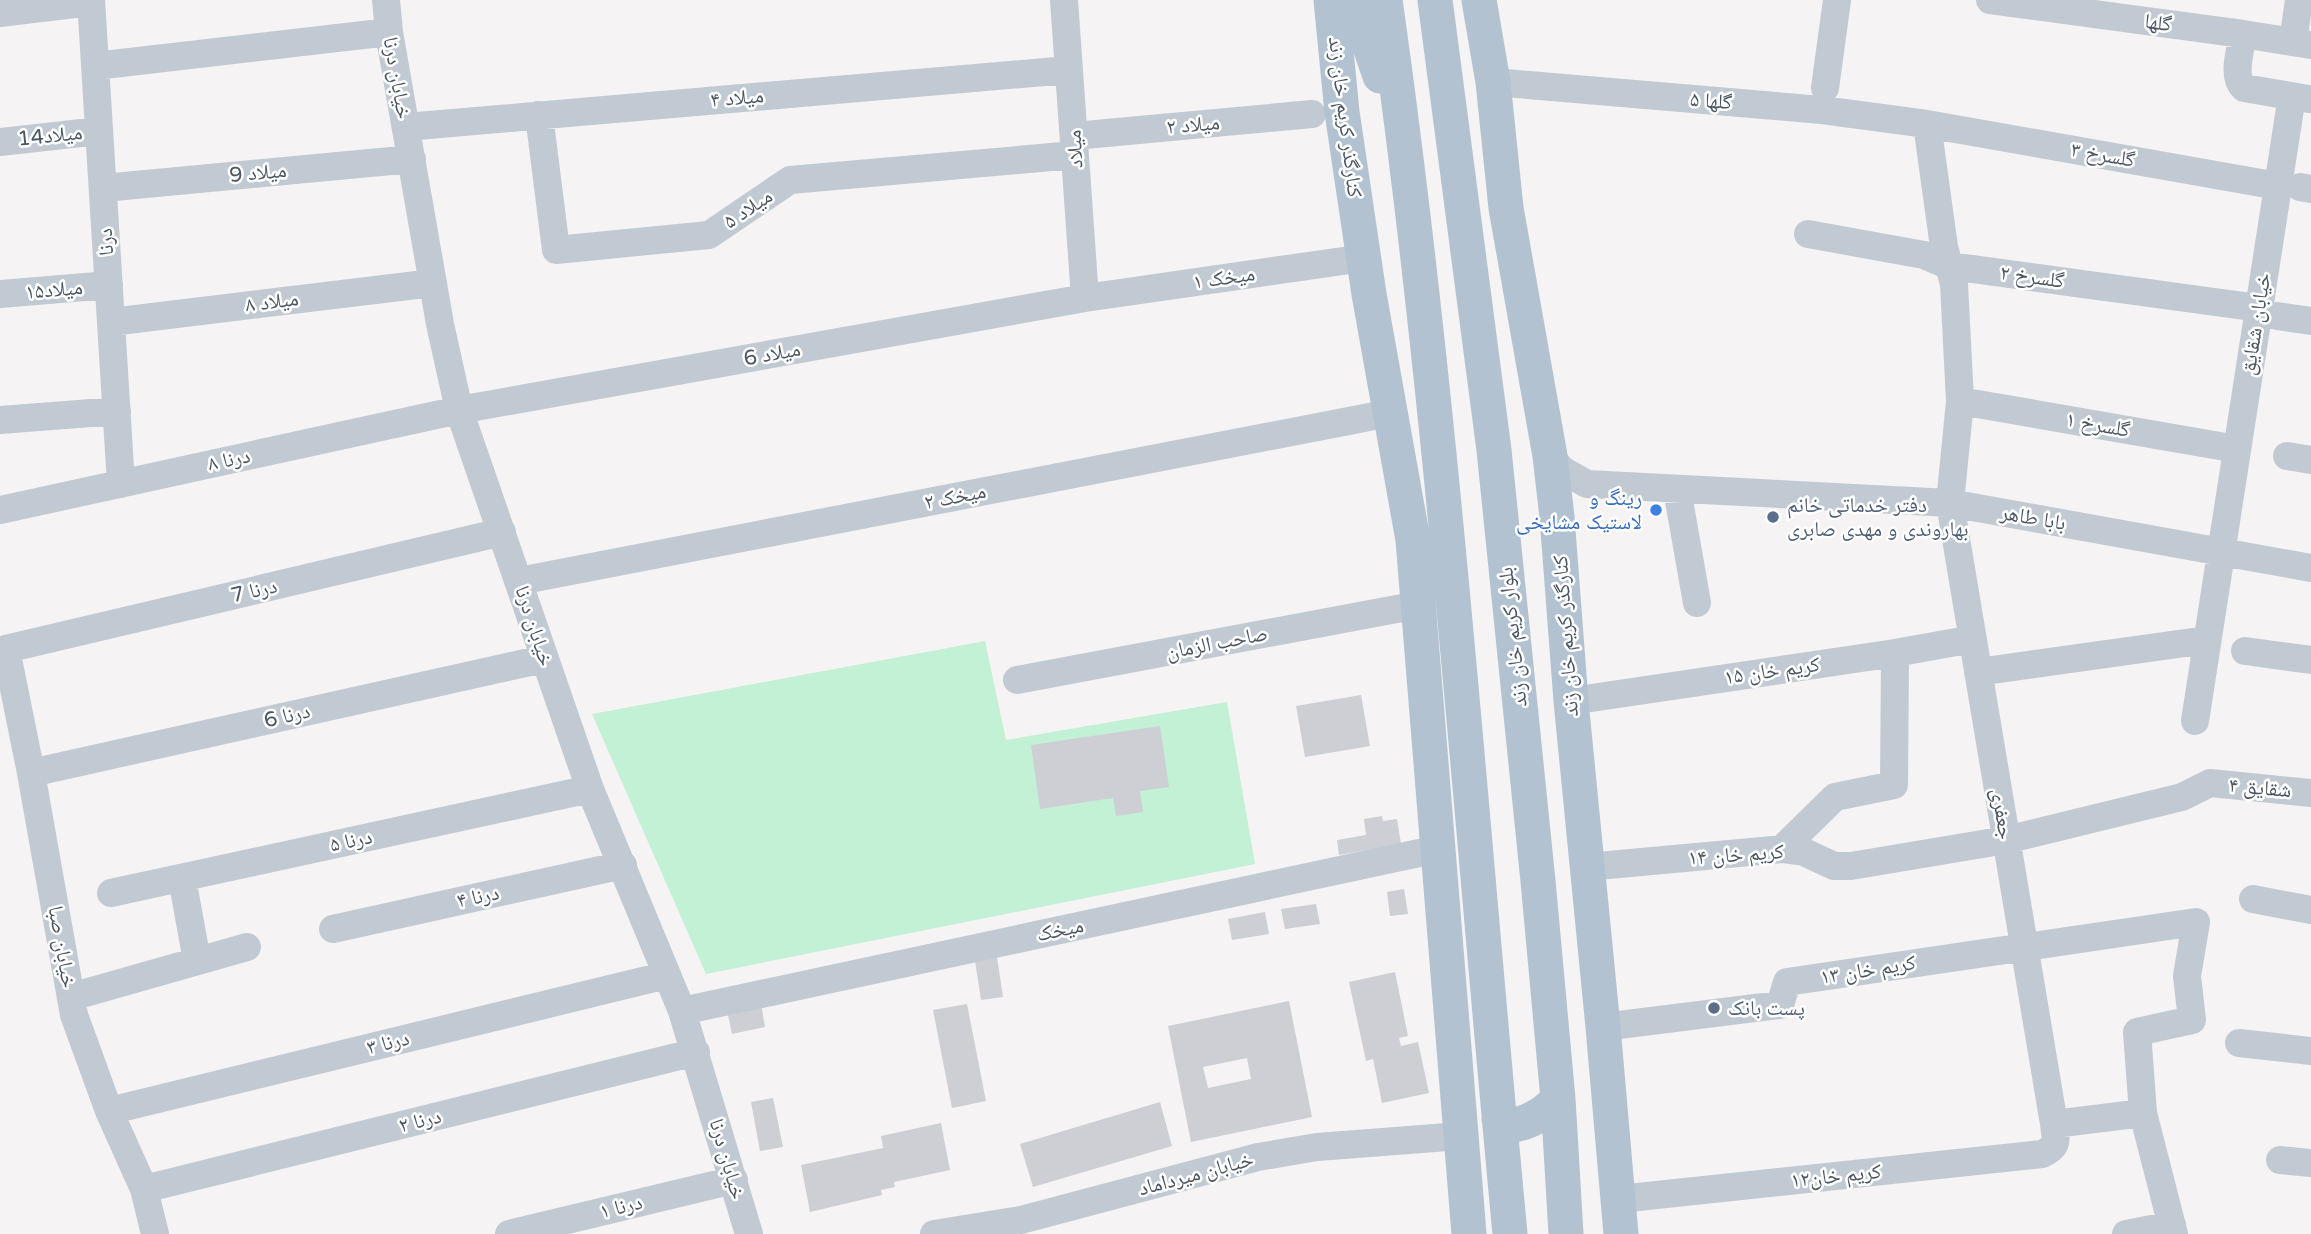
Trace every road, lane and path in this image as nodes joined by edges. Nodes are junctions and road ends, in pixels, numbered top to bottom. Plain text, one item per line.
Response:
1 (386, 0) edge
2 (1068, 0) edge
3 (1331, 0) edge
4 (1354, 0) edge
5 (1385, 0) edge
6 (1435, 0) edge
7 (1442, 0) edge
8 (1479, 0) edge
9 (1837, 0) edge
10 (1990, 0) edge
11 (2299, 0) edge
12 (91, 1) edge
13 (2025, 2) edge
14 (11, 8) edge
15 (389, 32) junction
16 (2244, 34) junction
17 (2302, 44) edge
18 (95, 66) junction
19 (1068, 70) junction
20 (1493, 82) junction
21 (1825, 88) dead end
22 (2301, 98) edge
23 (1312, 114) dead end
24 (538, 115) junction
25 (1927, 124) junction
26 (406, 127) junction
27 (99, 131) junction
28 (0, 142) edge
29 (1074, 145) junction
30 (412, 159) junction
31 (1408, 160) junction
32 (2296, 187) edge
33 (103, 188) junction
34 (1506, 208) junction
35 (1808, 234) dead end
36 (1364, 258) junction
37 (1950, 266) junction
38 (433, 283) junction
39 (109, 285) junction
40 (0, 294) edge
41 (1085, 298) junction
42 (2268, 312) junction
43 (2311, 321) edge
44 (111, 322) junction
45 (1427, 358) junction
46 (1960, 401) junction
47 (459, 410) junction
48 (117, 411) junction
49 (1390, 413) junction
50 (0, 420) edge
51 (2237, 449) junction
52 (1550, 456) junction
53 (121, 484) junction
54 (1587, 484) junction
55 (1677, 489) junction
56 (1950, 503) junction
57 (1407, 505) junction
58 (0, 510) edge
59 (1557, 517) junction
60 (502, 532) junction
61 (2221, 553) junction
62 (2311, 569) edge
63 (519, 581) junction
64 (1697, 603) dead end
65 (1418, 605) junction
66 (1973, 639) junction
67 (2207, 640) junction
68 (6, 649) joint
69 (2245, 651) dead end
70 (1895, 653) junction
71 (543, 659) junction
72 (2311, 660) edge
73 (1978, 672) junction
74 (1017, 680) dead end
75 (1571, 701) junction
76 (2195, 721) dead end
77 (31, 773) junction
78 (2210, 783) joint
79 (590, 789) junction
80 (2311, 793) edge
81 (2006, 840) junction
82 (1438, 849) junction
83 (1782, 849) junction
84 (623, 865) junction
85 (1587, 867) junction
86 (182, 877) junction
87 (1538, 881) junction
88 (111, 893) dead end
89 (2253, 899) dead end
90 (2311, 910) edge
91 (333, 929) dead end
92 (247, 947) dead end
93 (2024, 947) junction
94 (197, 961) junction
95 (667, 975) junction
96 (71, 997) junction
97 (682, 1011) junction
98 (1603, 1027) junction
99 (2239, 1044) dead end
100 (2311, 1051) edge
101 (696, 1052) junction
102 (1558, 1099) junction
103 (109, 1111) junction
104 (2143, 1113) junction
105 (1499, 1119) junction
106 (1461, 1136) junction
107 (2053, 1137) junction
108 (2280, 1160) dead end
109 (2311, 1163) edge
110 (734, 1180) junction
111 (144, 1189) junction
112 (1619, 1199) junction
113 (1022, 1227) edge
114 (1566, 1230) edge
115 (2173, 1230) edge
116 (155, 1234) edge
117 (509, 1234) edge
118 (749, 1234) edge
119 (934, 1234) edge
120 (1469, 1234) edge
121 (1510, 1234) edge
122 (1516, 1234) edge
123 (1621, 1234) edge
124 (2126, 1234) edge

1 - 15 street, خیابان درنا
2 - 19 street, میلاد
3 - 36 main road, کنارگذر کریم خان زند
4 - 31 main road
5 - 31 main road
6 - 87 main road, بلوار کریم خان زند
7 - 34 main road
8 - 20 main road, کنارگذر کریم خان زند
9 - 21 street
10 - 13 street, گلها
11 - 17 street
12 - 14 street
12 - 18 street, درنا
13 - 16 street, گلها
15 - 18 street
15 - 26 street, خیابان درنا
16 - 17 street, گلها
16 - 22 street
18 - 27 street, درنا
19 - 24 street, میلاد ۴
19 - 29 street, میلاد
20 - 25 street, گلها ۵
20 - 34 main road, کنارگذر کریم خان زند
22 - 32 street, خیابان شقایق
23 - 29 street, میلاد ۲
24 - 26 street, میلاد ۴
24 - 29 street, میلاد ۵
25 - 32 street, گلسرخ ۳
25 - 37 street, جعفری
26 - 30 street, خیابان درنا
27 - 28 street, میلاد14
27 - 33 street, درنا
29 - 41 street, میلاد
30 - 33 street, میلاد 9
30 - 38 street, خیابان درنا
31 - 45 main road
32 - 42 street, خیابان شقایق
33 - 39 street, درنا
34 - 52 main road, کنارگذر کریم خان زند
35 - 37 street, گلسرخ ۲
36 - 41 street, میخک ۱
36 - 49 main road, کنارگذر کریم خان زند
37 - 42 street, گلسرخ ۲
37 - 46 street, جعفری
38 - 44 street, میلاد ۸
38 - 47 street, خیابان درنا
39 - 40 street, میلاد۱۵
39 - 44 street, درنا
41 - 47 street, میلاد 6
42 - 43 street, گلسرخ ۲
42 - 51 street, خیابان شقایق
44 - 48 street, درنا
45 - 57 main road
45 - 105 main road
46 - 51 street, گلسرخ ۱
46 - 56 street, جعفری
47 - 53 street, درنا ۸
47 - 60 street, خیابان درنا
48 - 50 street
48 - 53 street, درنا
49 - 57 main road, کنارگذر کریم خان زند
49 - 63 street, میخک ۲
51 - 61 street, خیابان شقایق
52 - 54 street
52 - 59 main road, کنارگذر کریم خان زند
53 - 58 street, درنا ۸
54 - 55 street, بابا طاهر
54 - 59 street
55 - 56 street, بابا طاهر
55 - 64 street
56 - 61 street, بابا طاهر
56 - 66 street, جعفری
57 - 65 main road, کنارگذر کریم خان زند
59 - 75 main road, کنارگذر کریم خان زند
60 - 63 street, خیابان درنا
60 - 68 street, درنا 7
61 - 62 street, بابا طاهر
61 - 67 street, خیابان شقایق
63 - 71 street, خیابان درنا
65 - 74 street, صاحب الزمان
65 - 82 main road, کنارگذر کریم خان زند
66 - 70 street, کریم خان ۱۵
66 - 73 street, جعفری
67 - 73 street
67 - 76 street, خیابان شقایق
68 - 77 street, خیابان صبا
69 - 72 street
70 - 75 street, کریم خان ۱۵
70 - 83 street
71 - 77 street, درنا 6
71 - 79 street, خیابان درنا
73 - 81 street, جعفری
75 - 85 main road, کنارگذر کریم خان زند
75 - 87 main road
77 - 96 street, خیابان صبا
78 - 80 street, شقایق ۴
78 - 81 street, کریم خان ۱۴
79 - 84 street, خیابان درنا
79 - 86 street, درنا ۵
81 - 83 street, کریم خان ۱۴
81 - 93 street, جعفری
82 - 97 street, میخک
82 - 106 main road, کنارگذر کریم خان زند
83 - 85 street, کریم خان ۱۴
84 - 91 street, درنا ۴
84 - 95 street, خیابان درنا
85 - 98 main road, کنارگذر کریم خان زند
86 - 88 street, درنا ۵
86 - 94 street
87 - 102 main road, بلوار کریم خان زند
89 - 90 street
92 - 94 street
93 - 98 street, کریم خان ۱۳
93 - 104 street
93 - 107 street, جعفری
94 - 96 street
95 - 97 street, خیابان درنا
95 - 103 street, درنا ۳
96 - 103 street, خیابان صبا
97 - 101 street, خیابان درنا
98 - 112 main road, کنارگذر کریم خان زند
99 - 100 street
101 - 110 street, خیابان درنا
101 - 111 street, درنا ۲
102 - 105 main road
102 - 114 main road, بلوار کریم خان زند
103 - 111 street, خیابان صبا
104 - 107 street, کریم خان۱۲
104 - 115 street
105 - 121 main road
106 - 113 street, خیابان میرداماد
106 - 120 main road, کنارگذر کریم خان زند
107 - 112 street, کریم خان۱۲
108 - 109 street
110 - 117 street, درنا ۱
110 - 118 street, خیابان درنا
111 - 116 street, خیابان صبا
112 - 123 main road, کنارگذر کریم خان زند
113 - 119 street, خیابان میرداماد
114 - 122 main road
115 - 124 street

